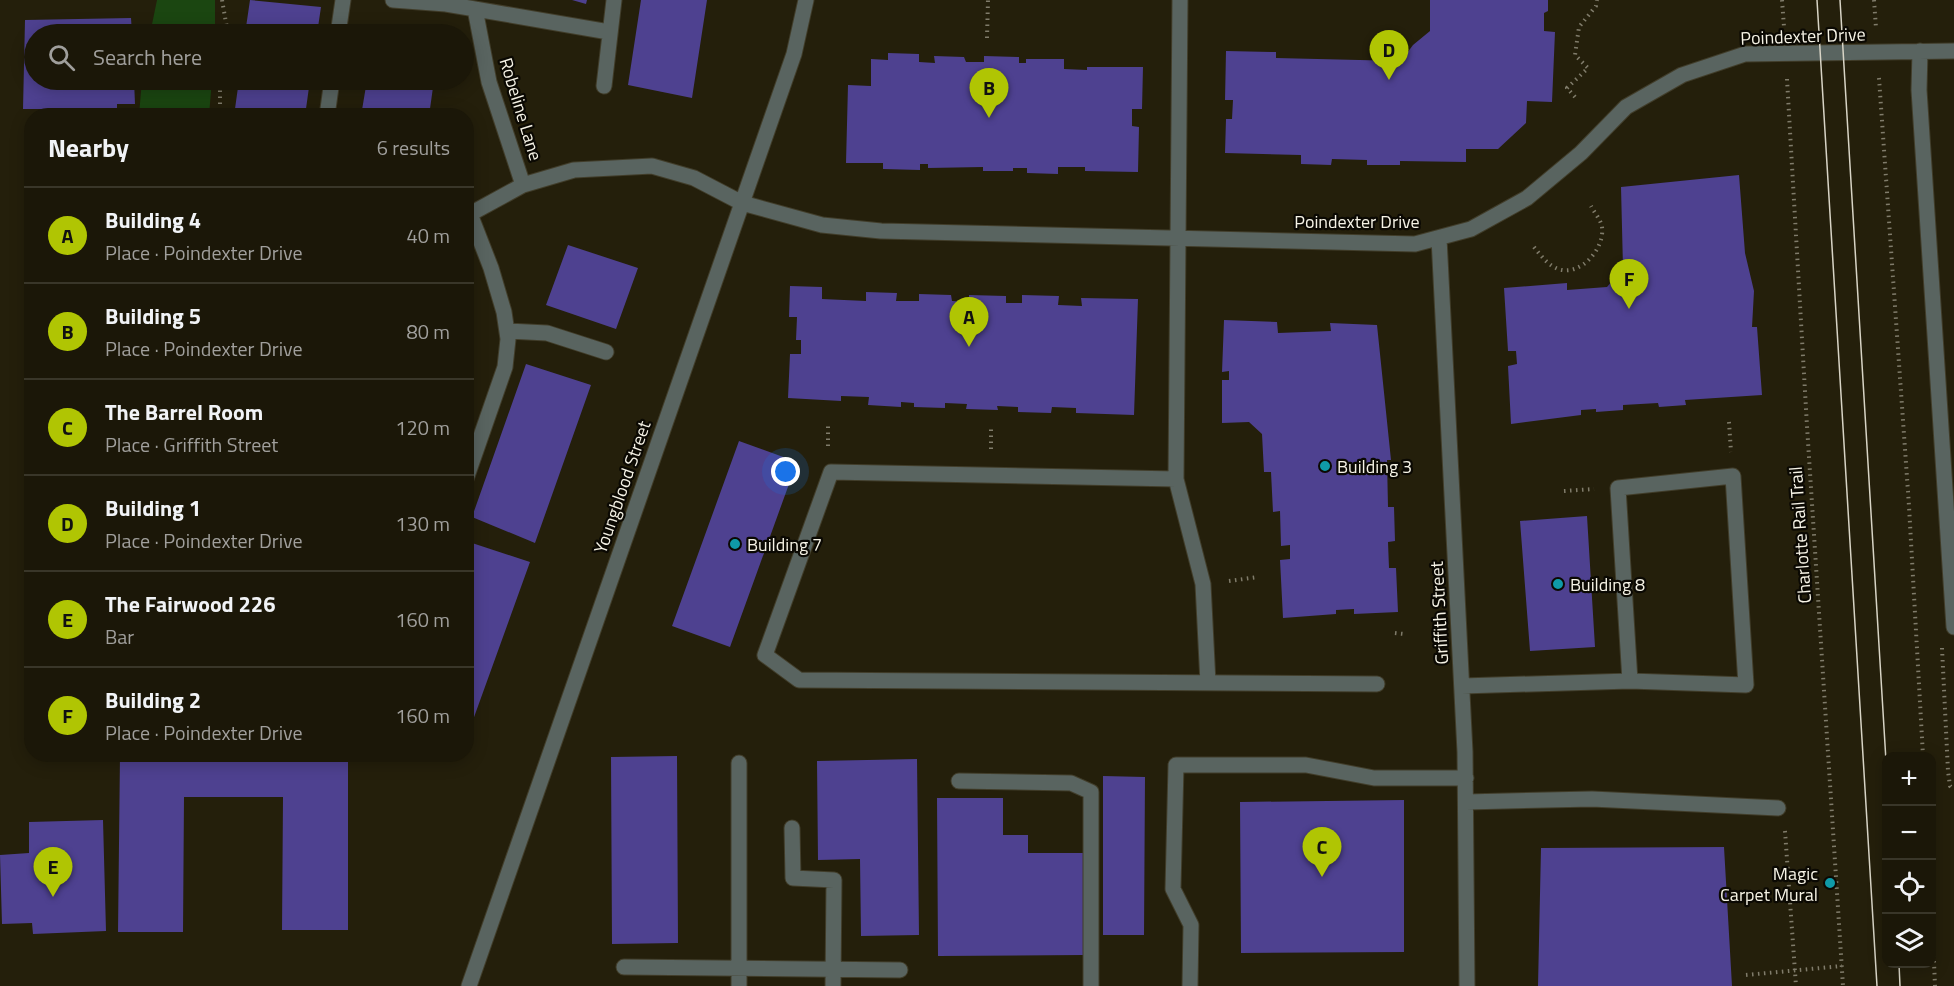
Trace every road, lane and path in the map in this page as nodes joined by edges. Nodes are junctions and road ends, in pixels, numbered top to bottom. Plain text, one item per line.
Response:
1 (222, 0) edge
2 (343, 0) edge
3 (393, 0) edge
4 (614, 0) edge
5 (806, 0) edge
6 (988, 0) edge
7 (1180, 0) edge
8 (1597, 0) edge
9 (1782, 0) edge
10 (1874, 0) edge
11 (1875, 6) dead end
12 (475, 9) junction
13 (1783, 9) dead end
14 (226, 24) edge
15 (339, 24) edge
16 (609, 32) junction
17 (987, 38) dead end
18 (1920, 51) junction
19 (1954, 51) edge
20 (1787, 81) dead end
21 (604, 86) dead end
22 (1880, 87) dead end
23 (220, 90) edge
24 (331, 90) edge
25 (1575, 98) dead end
26 (220, 108) edge
27 (328, 108) edge
28 (523, 185) junction
29 (742, 203) junction
30 (1591, 206) dead end
31 (474, 212) edge
32 (474, 224) edge
33 (1439, 238) junction
34 (1178, 239) junction
35 (1534, 247) dead end
36 (507, 331) junction
37 (606, 352) dead end
38 (474, 456) edge
39 (1176, 479) junction
40 (1951, 544) edge
41 (1395, 633) dead end
42 (1404, 634) dead end
43 (1951, 634) edge
44 (1630, 681) junction
45 (1208, 683) junction
46 (1377, 684) dead end
47 (1462, 686) junction
48 (1923, 752) edge
49 (739, 763) dead end
50 (1466, 778) junction
51 (958, 782) dead end
52 (1954, 790) edge
53 (1466, 802) junction
54 (1778, 808) joint
55 (792, 828) dead end
56 (1842, 966) junction
57 (624, 967) dead end
58 (740, 968) junction
59 (1934, 968) edge
60 (833, 969) junction
61 (900, 970) dead end
62 (1795, 970) junction
63 (1746, 975) dead end
64 (469, 986) edge
65 (740, 986) edge
66 (833, 986) edge
67 (1091, 986) edge
68 (1191, 986) edge
69 (1467, 986) edge
70 (1796, 986) edge
71 (1843, 986) edge
72 (1935, 986) edge

1 - 14 path
2 - 15 street
3 - 12 street
4 - 16 street
5 - 29 street, Youngblood Street
6 - 17 path
7 - 34 street
8 - 25 path
9 - 13 path
10 - 11 path
12 - 16 street
12 - 28 street, Robeline Lane
16 - 21 street
18 - 19 street, Poindexter Drive
18 - 33 street, Poindexter Drive
18 - 40 street
20 - 56 path, Charlotte Rail Trail
22 - 48 path
23 - 26 path
24 - 27 street
28 - 29 street, Poindexter Drive
28 - 31 street, Poindexter Drive
29 - 34 street, Poindexter Drive
29 - 64 street, Youngblood Street
30 - 35 path
32 - 36 street, Poindexter Drive
33 - 34 street, Poindexter Drive
33 - 47 street, Griffith Street
34 - 39 street
36 - 37 street
36 - 38 street
39 - 45 street
39 - 45 street
40 - 43 street
41 - 42 path
43 - 52 path
44 - 44 street
44 - 47 street
45 - 46 street
47 - 50 street, Griffith Street
49 - 58 street
50 - 53 street, Griffith Street
50 - 68 street
51 - 67 street
53 - 54 street
53 - 69 street, Griffith Street
54 - 62 path
55 - 60 street
56 - 62 path
56 - 71 path, Charlotte Rail Trail
57 - 58 street
58 - 60 street
58 - 65 street
59 - 72 path
60 - 61 street
60 - 66 street
62 - 63 path
62 - 70 path

